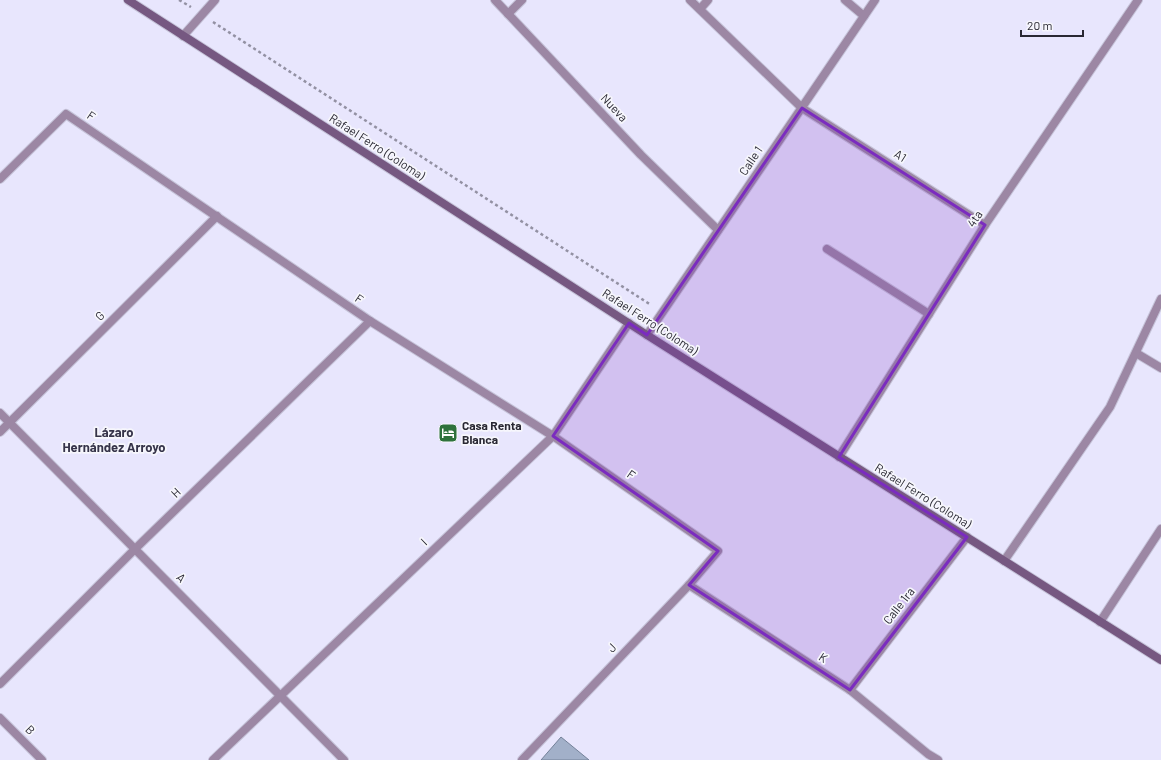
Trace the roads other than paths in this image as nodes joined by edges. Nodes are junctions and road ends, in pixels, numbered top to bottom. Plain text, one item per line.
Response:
1 (128, 0) edge
2 (215, 0) edge
3 (495, 0) edge
4 (522, 0) edge
5 (690, 0) edge
6 (708, 0) edge
7 (845, 0) edge
8 (875, 0) edge
9 (1138, 0) edge
10 (700, 9) junction
11 (508, 14) junction
12 (864, 16) junction
13 (183, 36) junction
14 (802, 108) junction
15 (0, 179) edge
16 (217, 216) junction
17 (985, 225) junction
18 (718, 230) junction
19 (828, 249) dead end
20 (1161, 299) edge
21 (929, 314) junction
22 (370, 321) junction
23 (629, 323) junction
24 (647, 335) junction
25 (1136, 353) junction
26 (1161, 368) edge
27 (0, 412) edge
28 (10, 423) junction
29 (0, 432) edge
30 (553, 436) junction
31 (839, 456) junction
32 (1161, 529) edge
33 (967, 538) junction
34 (135, 549) junction
35 (718, 551) joint
36 (1004, 561) junction
37 (689, 585) junction
38 (1100, 622) junction
39 (1161, 660) edge
40 (0, 684) edge
41 (850, 690) junction
42 (280, 696) junction
43 (0, 718) edge
44 (525, 759) edge
45 (42, 760) edge
46 (213, 760) edge
47 (344, 760) edge
48 (938, 760) edge

1 - 13 main road, Rafael Ferro (Coloma)
2 - 13 street
3 - 11 street, Nueva
4 - 11 street
5 - 10 street, A1
6 - 10 street
7 - 12 street
8 - 12 street, Calle 1
9 - 17 street, 4ta
10 - 14 street, A1
11 - 18 street, Nueva
12 - 14 street, Calle 1
13 - 23 main road, Rafael Ferro (Coloma)
14 - 17 street, A1
14 - 18 street, Calle 1
15 - 16 street, F
16 - 22 street, F
16 - 28 street, G
17 - 21 street, 4ta
18 - 24 street, Calle 1
19 - 21 street
20 - 25 street
21 - 31 street, 4ta
22 - 30 street, F
22 - 34 street, H
23 - 24 main road, Rafael Ferro (Coloma)
23 - 30 street, I
24 - 31 main road, Rafael Ferro (Coloma)
25 - 26 street
25 - 36 street
27 - 28 street, A
28 - 29 street, G
28 - 34 street, A
30 - 35 street, F
30 - 42 street, I
31 - 33 main road, Rafael Ferro (Coloma)
32 - 38 street
33 - 36 main road, Rafael Ferro (Coloma)
33 - 41 street, Calle 1ra
34 - 40 street, H
34 - 42 street, A
35 - 37 street, J
36 - 38 main road, Rafael Ferro (Coloma)
37 - 41 street, K
37 - 44 street, J
38 - 39 main road, Rafael Ferro (Coloma)
41 - 48 street, K
42 - 46 street, I
42 - 47 street, A
43 - 45 street, B

